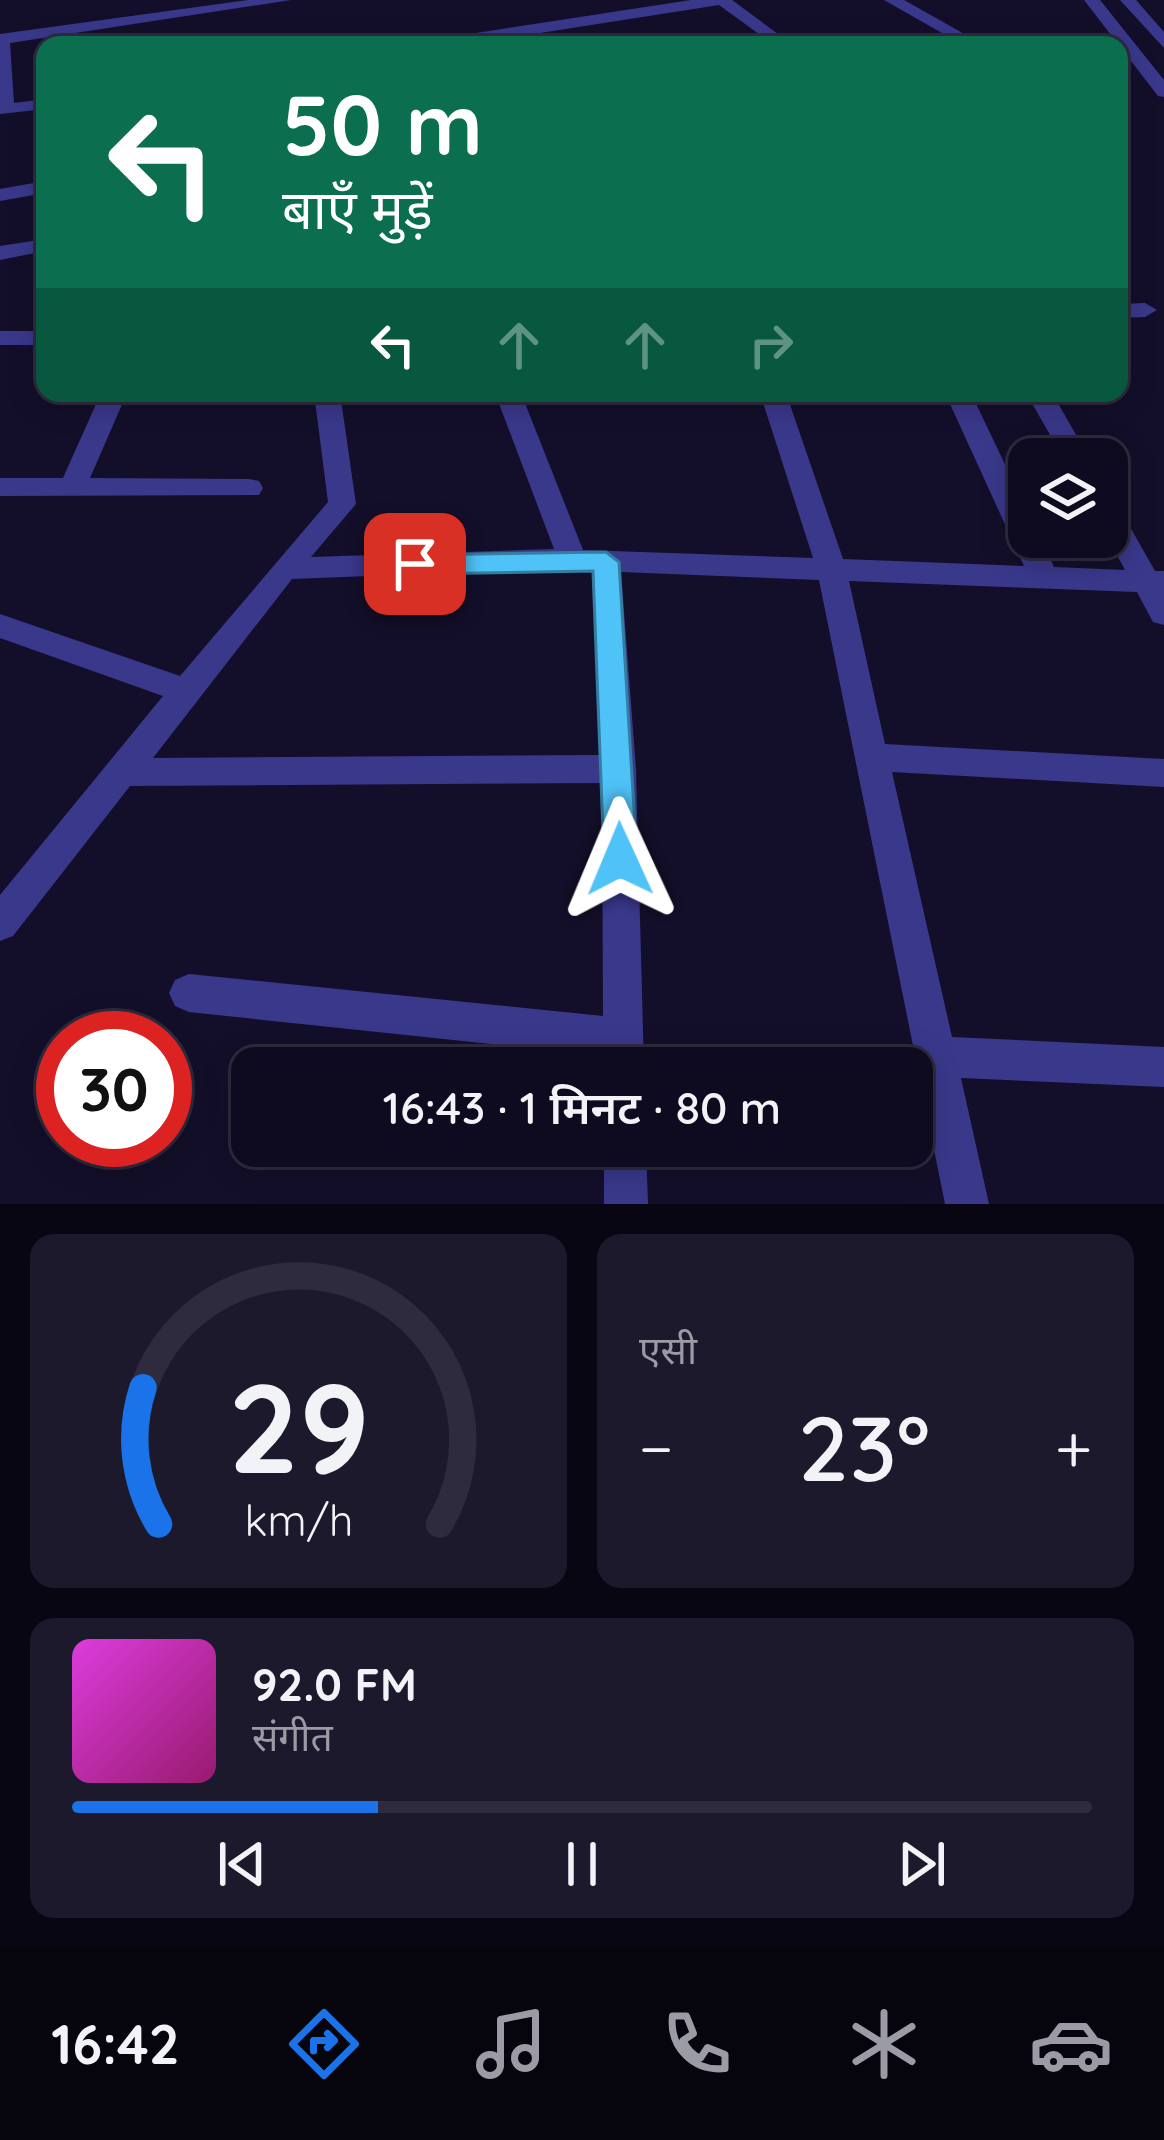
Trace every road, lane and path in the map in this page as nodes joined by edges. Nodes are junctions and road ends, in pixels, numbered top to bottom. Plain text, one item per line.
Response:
1 (283, 0) edge
2 (586, 0) edge
3 (892, 0) edge
4 (1092, 0) edge
5 (1128, 0) edge
6 (608, 18) junction
7 (489, 36) edge
8 (772, 36) edge
9 (959, 36) edge
10 (1120, 36) edge
11 (0, 39) edge
12 (1164, 43) edge
13 (1128, 46) edge
14 (1164, 92) edge
15 (36, 105) edge
16 (36, 189) edge
17 (0, 195) edge
18 (36, 247) edge
19 (0, 253) edge
20 (1145, 310) dead end
21 (1128, 311) edge
22 (0, 338) edge
23 (36, 338) edge
24 (110, 402) edge
25 (328, 402) edge
26 (512, 402) edge
27 (776, 402) edge
28 (962, 402) edge
29 (1044, 402) edge
30 (1065, 438) edge
31 (0, 487) edge
32 (73, 487) junction
33 (249, 488) dead end
34 (1128, 541) edge
35 (590, 561) junction
36 (284, 569) junction
37 (832, 571) junction
38 (1046, 579) junction
39 (1156, 582) edge
40 (1164, 614) edge
41 (0, 626) edge
42 (185, 691) junction
43 (875, 757) junction
44 (619, 769) junction
45 (123, 772) junction
46 (1164, 773) edge
47 (0, 924) edge
48 (189, 994) dead end
49 (580, 1047) edge
50 (624, 1047) edge
51 (937, 1058) junction
52 (1164, 1066) edge
53 (626, 1167) edge
54 (626, 1204) edge
55 (967, 1204) edge

1 - 11 street
2 - 6 street
3 - 9 street
4 - 10 street
5 - 12 street
6 - 7 street
6 - 8 street
11 - 15 street
13 - 14 street
16 - 17 street
18 - 19 street
20 - 21 street
22 - 23 street
24 - 32 street
25 - 36 street
26 - 35 street
27 - 37 street
28 - 38 street
29 - 30 street
31 - 32 street
32 - 33 street
34 - 39 street
35 - 36 street
35 - 37 street
35 - 44 street
36 - 42 street
37 - 38 street
37 - 43 street
38 - 39 street
39 - 40 street
41 - 42 street
42 - 45 street
43 - 46 street
43 - 51 street
44 - 45 street
44 - 50 street
45 - 47 street
48 - 49 street
51 - 52 street
51 - 55 street
53 - 54 street

